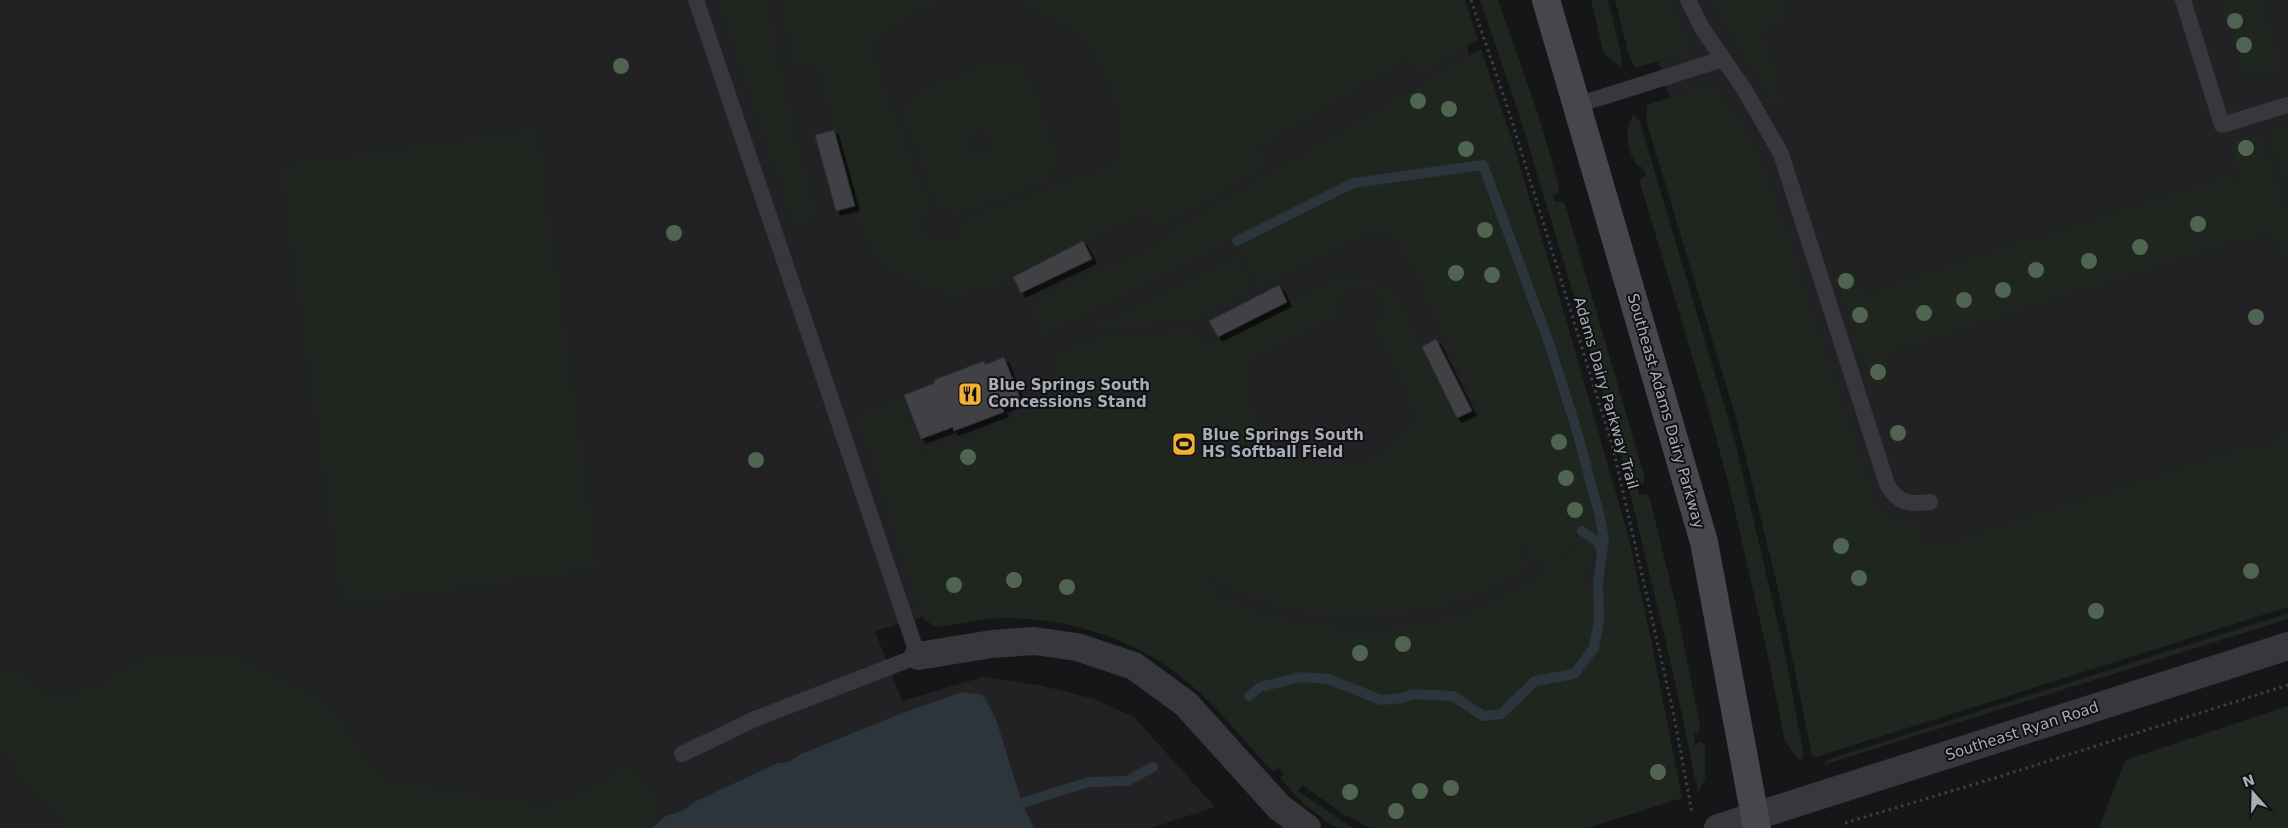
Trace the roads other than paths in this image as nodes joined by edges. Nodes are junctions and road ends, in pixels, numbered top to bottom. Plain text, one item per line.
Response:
1 (696, 0) edge
2 (1546, 0) edge
3 (1688, 0) edge
4 (2183, 0) edge
5 (1723, 60) junction
6 (1577, 105) junction
7 (2288, 105) edge
8 (1930, 502) dead end
9 (2288, 646) edge
10 (918, 656) junction
11 (682, 754) dead end
12 (1757, 822) edge
13 (1307, 828) edge
14 (1718, 828) edge

1 - 10 lane
2 - 6 main road, Southeast Adams Dairy Parkway
3 - 5 lane
4 - 7 lane
5 - 6 lane
5 - 8 lane
6 - 12 main road, Southeast Adams Dairy Parkway
9 - 12 street, Southeast Ryan Road
10 - 11 lane
10 - 13 street
12 - 14 street, Southeast Ryan Road

